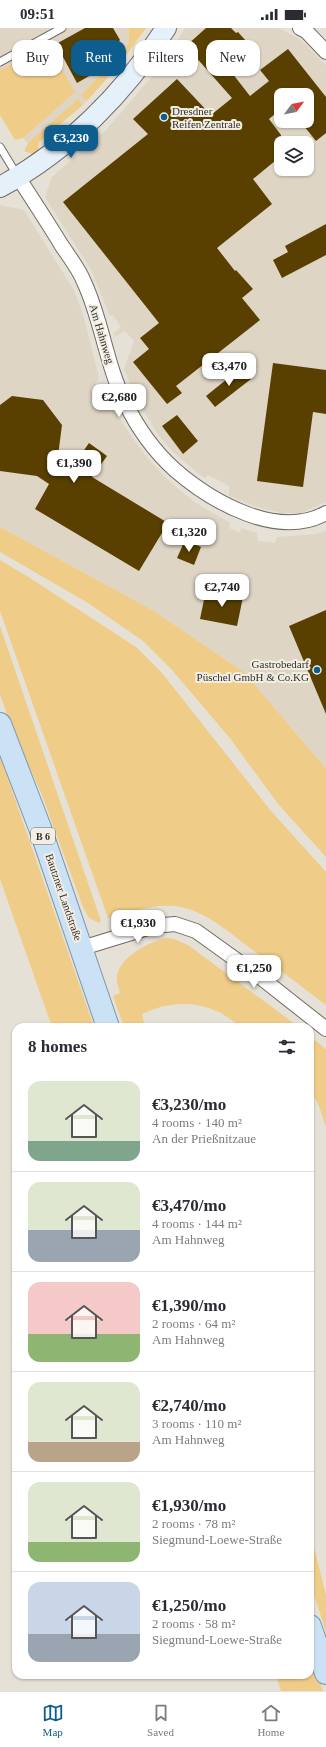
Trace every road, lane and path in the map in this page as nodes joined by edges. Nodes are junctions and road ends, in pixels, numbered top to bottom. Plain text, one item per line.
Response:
1 (62, 28) edge
2 (166, 28) edge
3 (300, 28) edge
4 (326, 52) edge
5 (0, 62) edge
6 (0, 147) edge
7 (18, 177) junction
8 (0, 187) edge
9 (326, 513) edge
10 (0, 724) edge
11 (82, 948) junction
12 (107, 1023) edge
13 (326, 1029) edge
14 (314, 1638) edge
15 (326, 1673) edge

1 - 5 lane
2 - 7 street
3 - 4 street
6 - 7 lane
7 - 8 street
7 - 9 street, Am Hahnweg
10 - 11 main road, Bautzner Landstraße / B 6
11 - 12 main road, Bautzner Landstraße / B 6
11 - 13 street
14 - 15 main road

